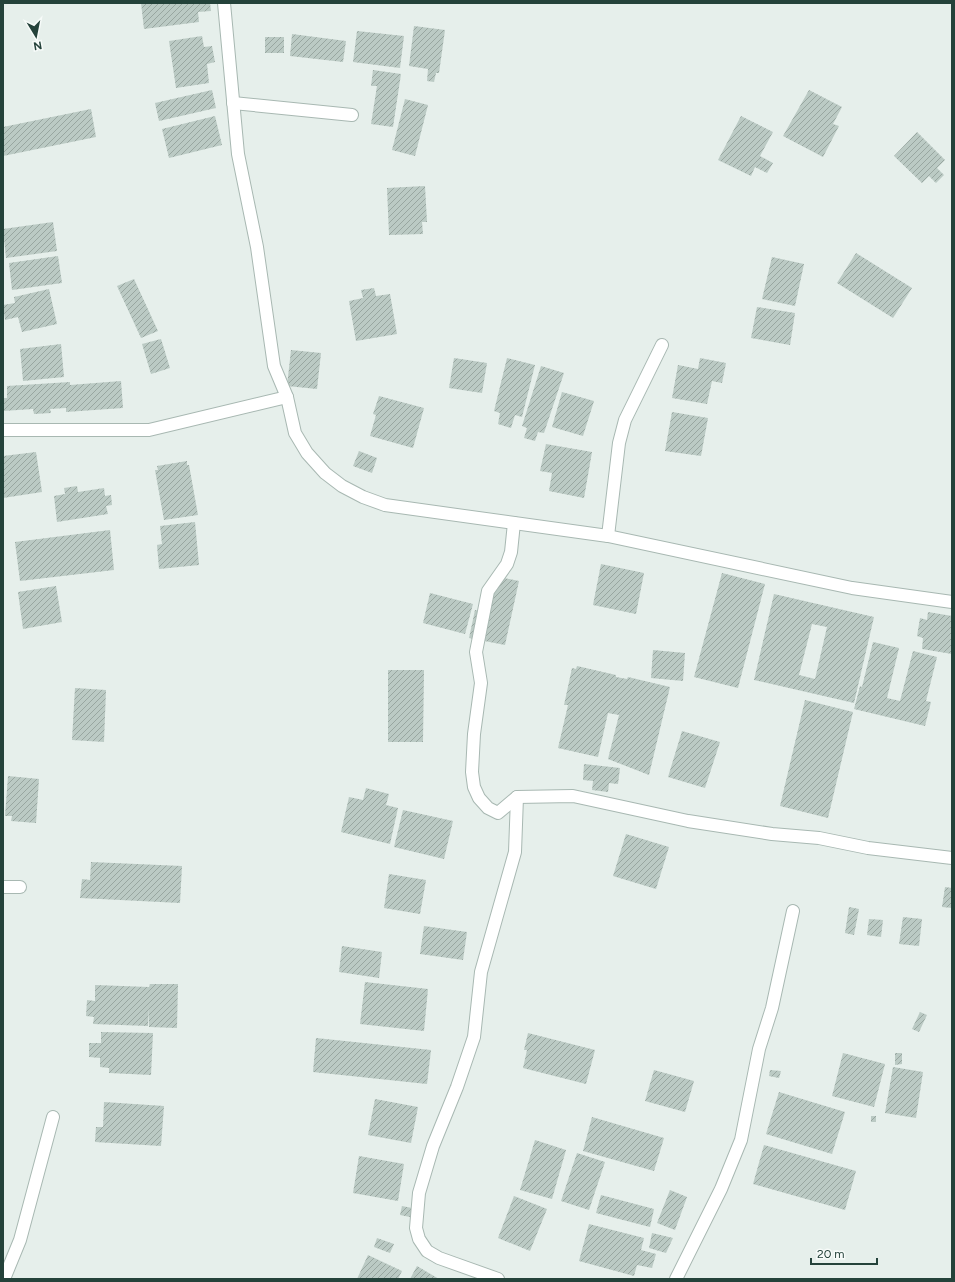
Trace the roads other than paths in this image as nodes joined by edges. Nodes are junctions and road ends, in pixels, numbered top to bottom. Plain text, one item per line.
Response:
1 (224, 3) edge
2 (233, 103) junction
3 (352, 114) dead end
4 (662, 345) dead end
5 (287, 397) junction
6 (3, 430) edge
7 (514, 523) junction
8 (608, 536) junction
9 (952, 602) edge
10 (517, 797) junction
11 (952, 858) edge
12 (3, 886) edge
13 (20, 887) dead end
14 (793, 911) dead end
15 (53, 1117) dead end
16 (4, 1279) edge
17 (498, 1279) edge
18 (676, 1279) edge

1 - 2 street
2 - 3 street
2 - 5 street
4 - 8 street
5 - 6 street
5 - 7 street
7 - 8 street
7 - 10 street
8 - 9 street
10 - 11 street
10 - 17 street
12 - 13 street
14 - 18 street
15 - 16 street

